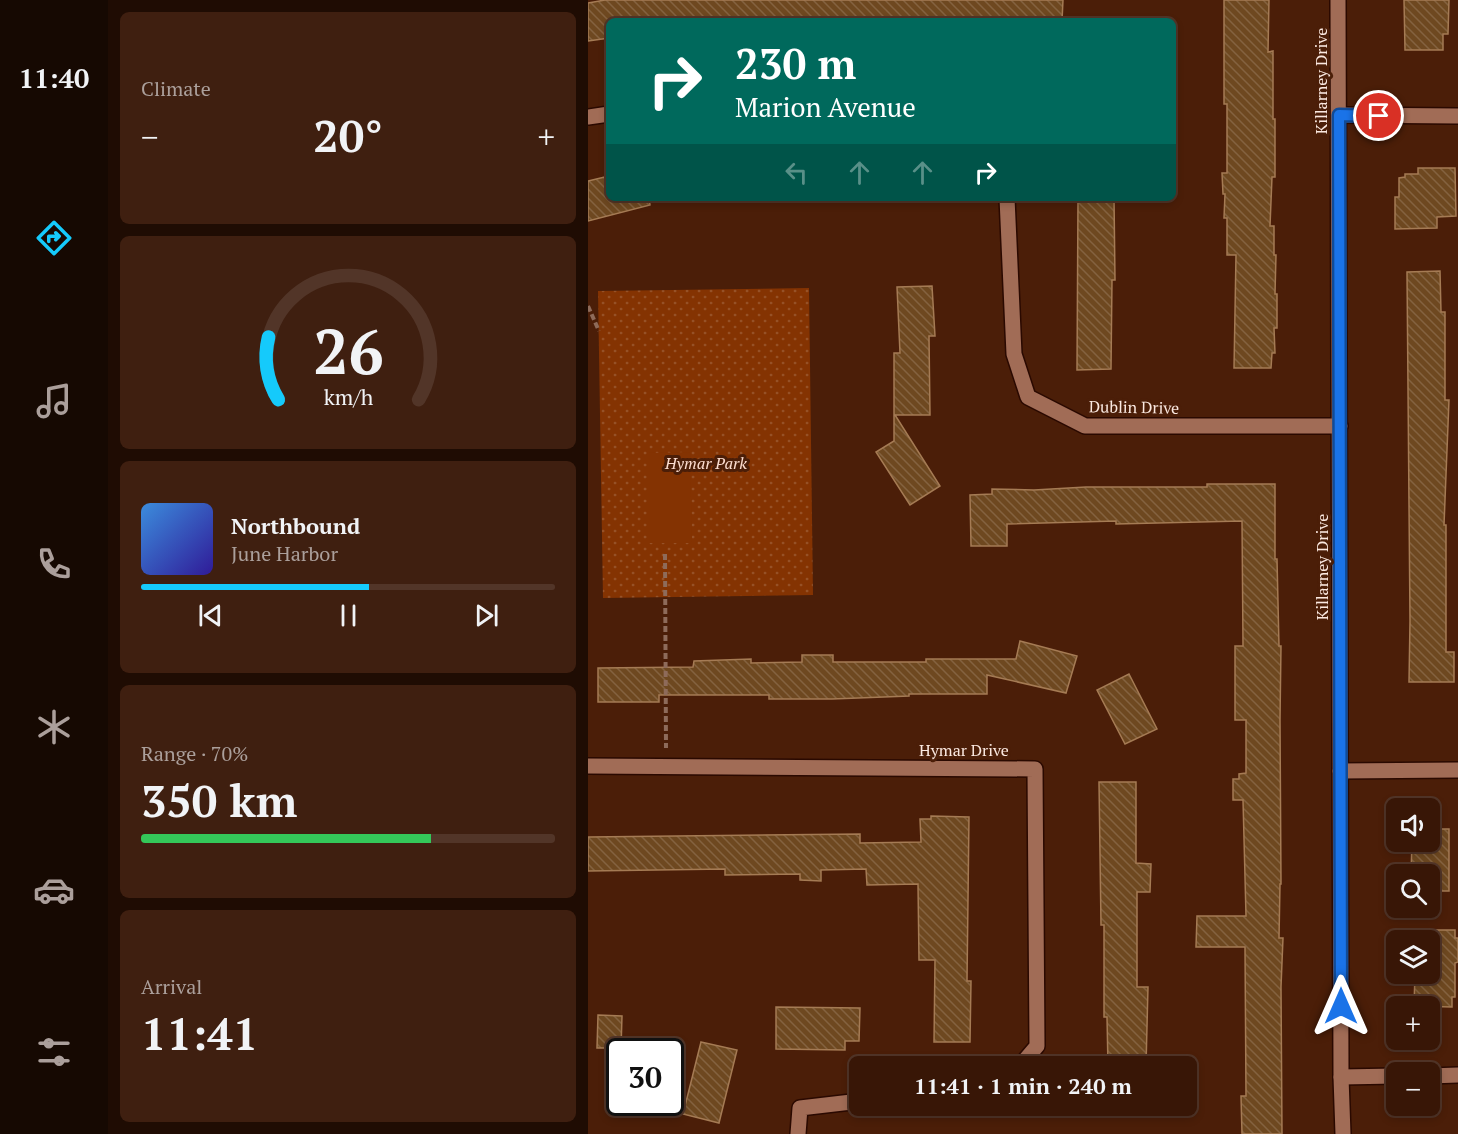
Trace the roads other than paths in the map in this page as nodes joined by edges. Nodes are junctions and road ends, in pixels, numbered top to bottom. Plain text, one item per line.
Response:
1 (1338, 0) edge
2 (606, 114) edge
3 (1339, 115) junction
4 (1458, 116) edge
5 (588, 117) edge
6 (1007, 201) edge
7 (1340, 426) junction
8 (588, 766) edge
9 (1458, 770) edge
10 (1340, 771) junction
11 (1028, 1056) edge
12 (1458, 1075) edge
13 (1386, 1076) edge
14 (1440, 1076) edge
15 (1341, 1077) junction
16 (849, 1102) edge
17 (798, 1134) edge
18 (1343, 1134) edge

1 - 3 street, Killarney Drive
2 - 5 street
3 - 4 street
3 - 7 street, Killarney Drive
6 - 7 street, Dublin Drive
7 - 10 street, Killarney Drive
8 - 11 street, Hymar Drive
9 - 10 street
10 - 15 street, Killarney Drive
12 - 14 street
13 - 15 street
15 - 18 street, Killarney Drive
16 - 17 street

